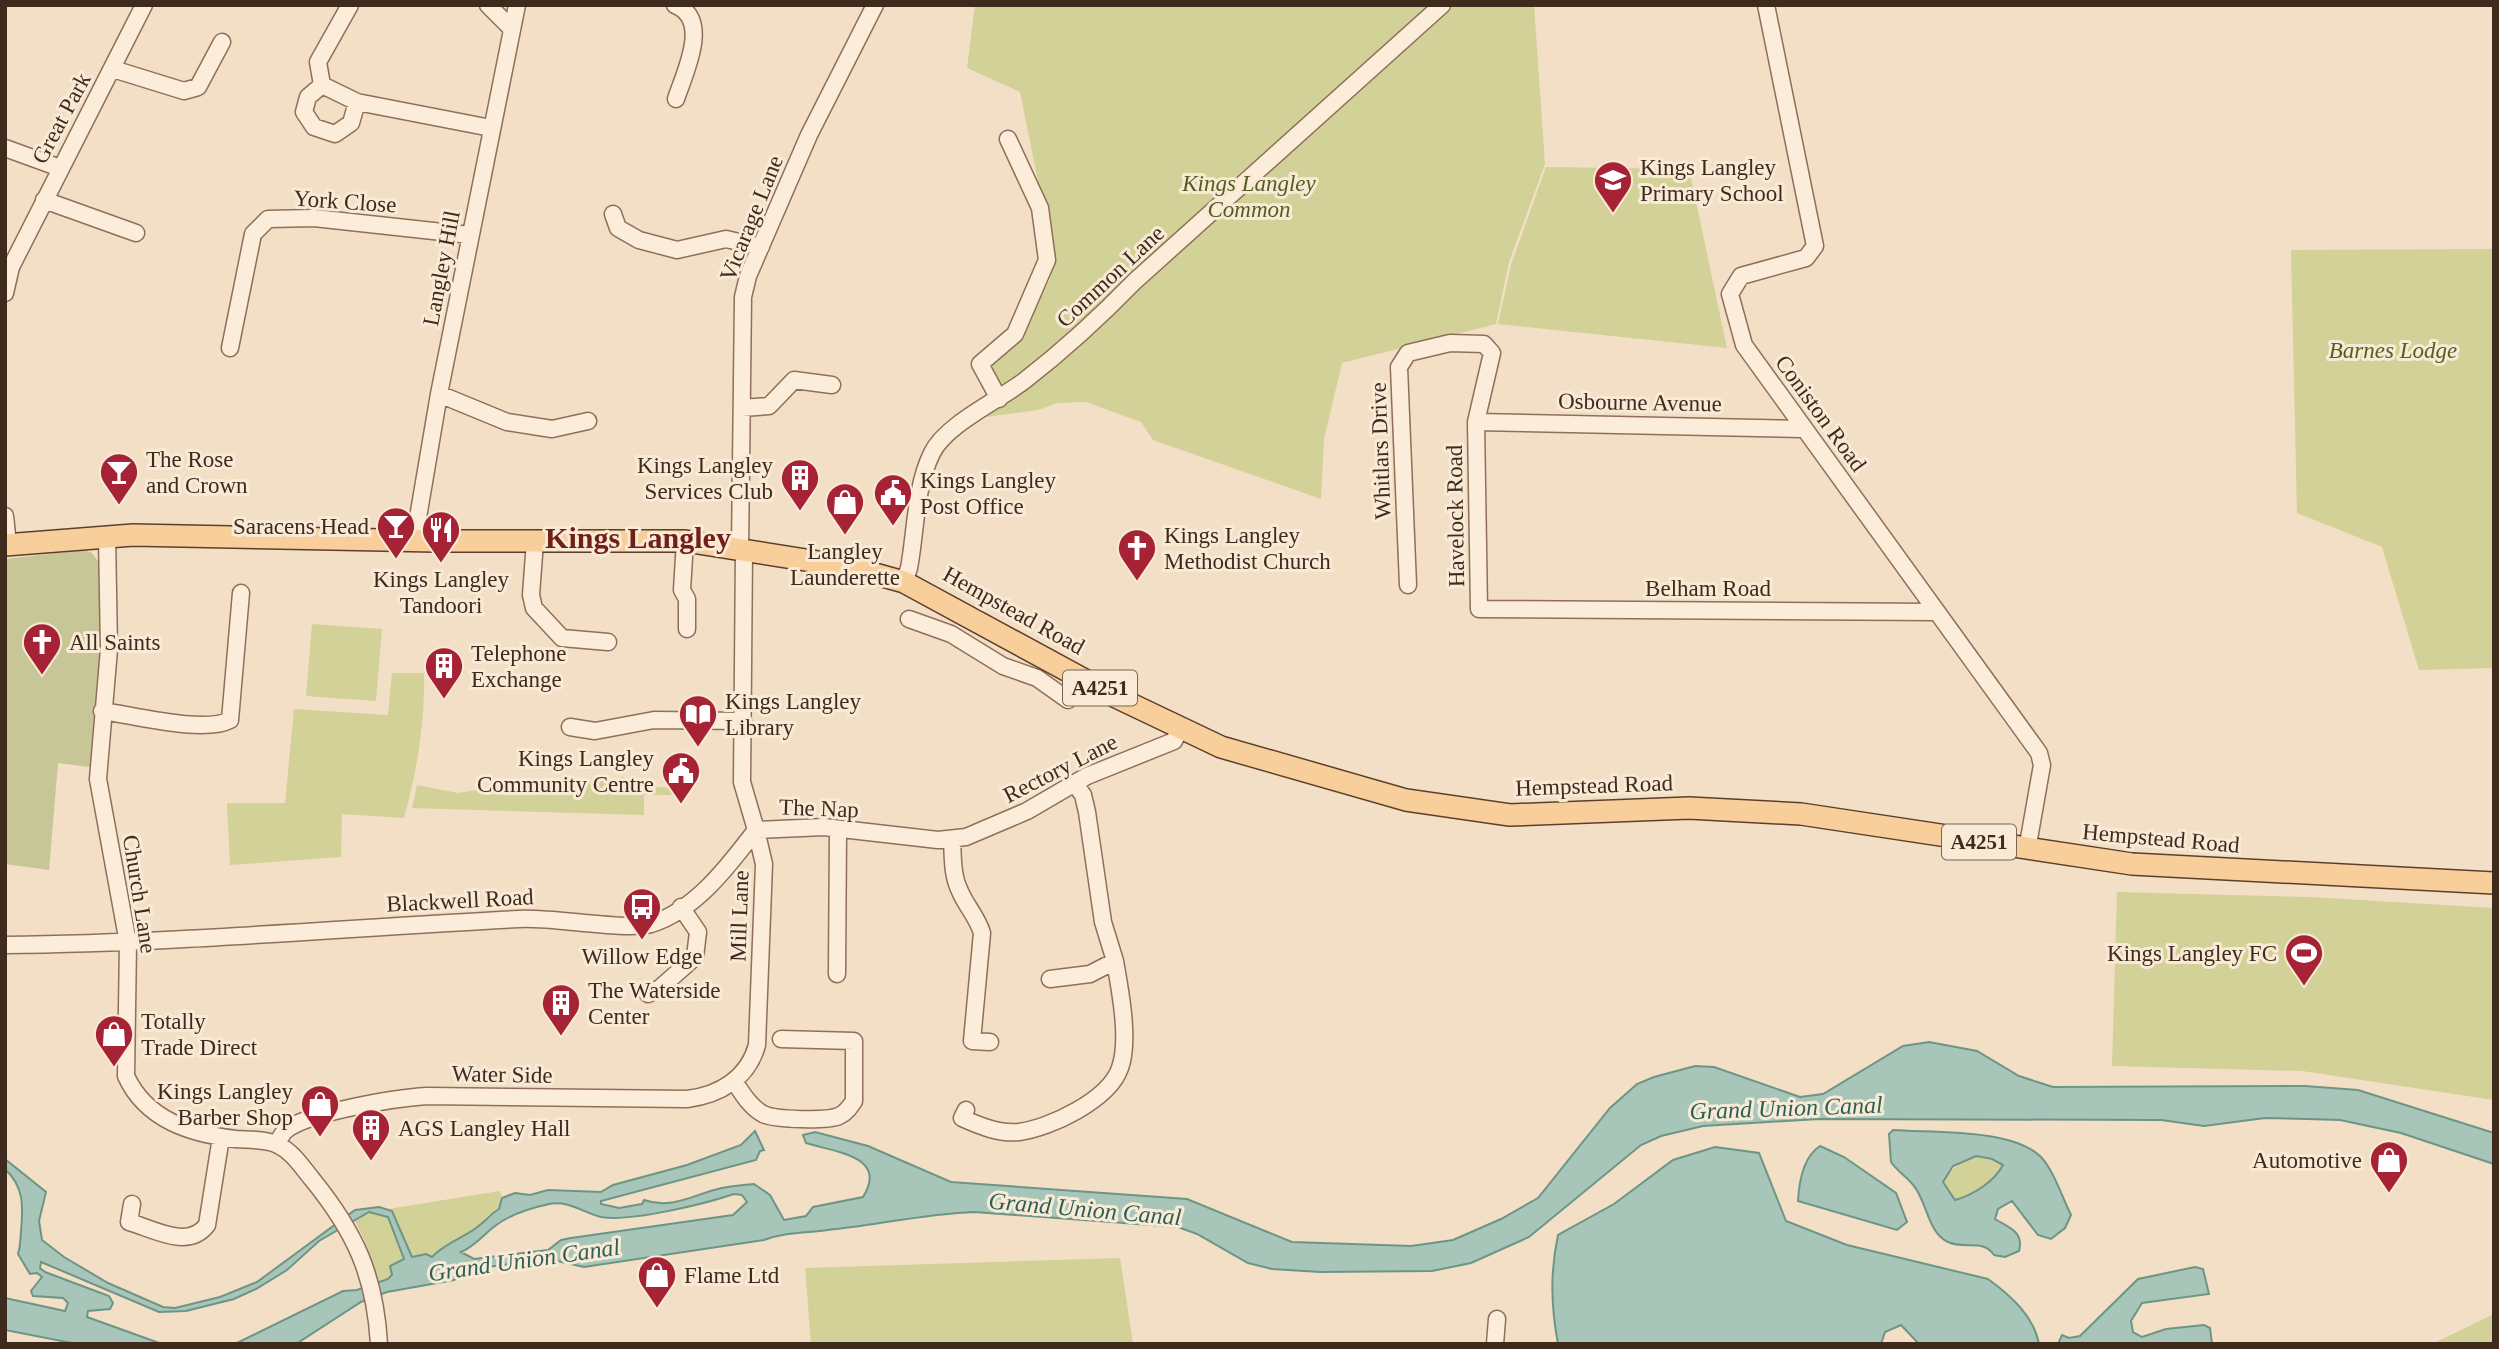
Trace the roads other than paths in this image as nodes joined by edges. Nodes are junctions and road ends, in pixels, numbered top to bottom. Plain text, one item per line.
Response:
1 (144, 5) edge
2 (350, 5) edge
3 (488, 5) edge
4 (517, 5) edge
5 (875, 5) edge
6 (1442, 5) edge
7 (1766, 5) edge
8 (683, 6) edge
9 (512, 29) junction
10 (222, 42) dead end
11 (113, 69) junction
12 (322, 85) junction
13 (676, 99) dead end
14 (357, 102) junction
15 (491, 128) junction
16 (1008, 139) dead end
17 (5, 148) edge
18 (60, 168) junction
19 (44, 200) junction
20 (613, 214) dead end
21 (136, 233) dead end
22 (470, 235) junction
23 (761, 247) junction
24 (5, 293) edge
25 (230, 348) dead end
26 (832, 386) dead end
27 (439, 394) junction
28 (999, 398) junction
29 (742, 408) junction
30 (588, 421) dead end
31 (1476, 422) junction
32 (1803, 429) junction
33 (5, 516) edge
34 (107, 536) junction
35 (414, 541) junction
36 (535, 541) junction
37 (685, 541) junction
38 (7, 545) edge
39 (742, 550) junction
40 (904, 582) junction
41 (1408, 585) dead end
42 (241, 593) dead end
43 (1479, 609) joint
44 (1936, 612) junction
45 (909, 619) dead end
46 (687, 629) dead end
47 (1008, 636) junction
48 (608, 642) dead end
49 (995, 660) junction
50 (1069, 700) dead end
51 (102, 711) junction
52 (743, 720) junction
53 (570, 727) dead end
54 (1181, 727) junction
55 (1074, 783) junction
56 (838, 829) junction
57 (757, 830) junction
58 (952, 840) junction
59 (2027, 850) junction
60 (2494, 883) edge
61 (681, 907) junction
62 (128, 943) junction
63 (5, 945) edge
64 (1115, 961) junction
65 (837, 974) dead end
66 (1050, 979) dead end
67 (648, 994) dead end
68 (781, 1039) dead end
69 (955, 1040) dead end
70 (972, 1041) junction
71 (989, 1042) dead end
72 (734, 1081) junction
73 (962, 1118) dead end
74 (221, 1137) junction
75 (277, 1144) junction
76 (132, 1204) dead end
77 (1497, 1319) dead end
78 (380, 1344) edge
79 (1495, 1344) edge

1 - 11 street, Great Park
2 - 12 street
3 - 9 street
4 - 9 street, Langley Hill
5 - 23 street, Vicarage Lane
6 - 28 street, Common Lane
7 - 32 street, Coniston Road
8 - 13 street
9 - 15 street, Langley Hill
10 - 11 street
11 - 18 street, Great Park
12 - 14 street
12 - 14 street
14 - 15 street
15 - 22 street, Langley Hill
16 - 28 street
17 - 18 street
18 - 19 street, Great Park
19 - 21 street
19 - 24 street, Great Park
20 - 23 street
22 - 25 street, York Close
22 - 27 street, Langley Hill
23 - 29 street, Vicarage Lane
26 - 29 street
27 - 30 street
27 - 35 street, Langley Hill
28 - 40 street, Common Lane
29 - 39 street, Vicarage Lane
31 - 32 street, Osbourne Avenue
31 - 41 street, Whitlars Drive
31 - 43 street, Havelock Road
32 - 44 street, Coniston Road
33 - 38 street
34 - 35 main road, A4251
34 - 38 main road, A4251
34 - 51 street, Church Lane
35 - 36 main road, A4251
36 - 37 main road, A4251
36 - 48 street
37 - 39 main road, A4251
37 - 46 street
39 - 40 main road, Hempstead Road / A4251
39 - 52 street, The Nap
40 - 47 main road, Hempstead Road / A4251
42 - 51 street
43 - 44 street, Belham Road
44 - 59 street, Coniston Road
45 - 49 street
47 - 49 street
47 - 54 main road, Hempstead Road / A4251
49 - 50 street
51 - 62 street, Church Lane
52 - 53 street
52 - 57 street, The Nap
54 - 55 street, Rectory Lane
54 - 59 main road, Hempstead Road / A4251
55 - 58 street, Rectory Lane
55 - 64 street
56 - 57 street, The Nap
56 - 58 street, The Nap
56 - 65 street
57 - 61 street, Blackwell Road
57 - 72 street, Mill Lane
58 - 70 street
59 - 60 main road, Hempstead Road / A4251
61 - 62 street, Blackwell Road
61 - 67 street
62 - 63 street, Blackwell Road
62 - 74 street, Church Lane
64 - 66 street
64 - 73 street
68 - 72 street
69 - 70 street
70 - 71 street
72 - 75 street, Water Side
74 - 75 street, Church Lane
74 - 76 street
75 - 78 street
77 - 79 street

